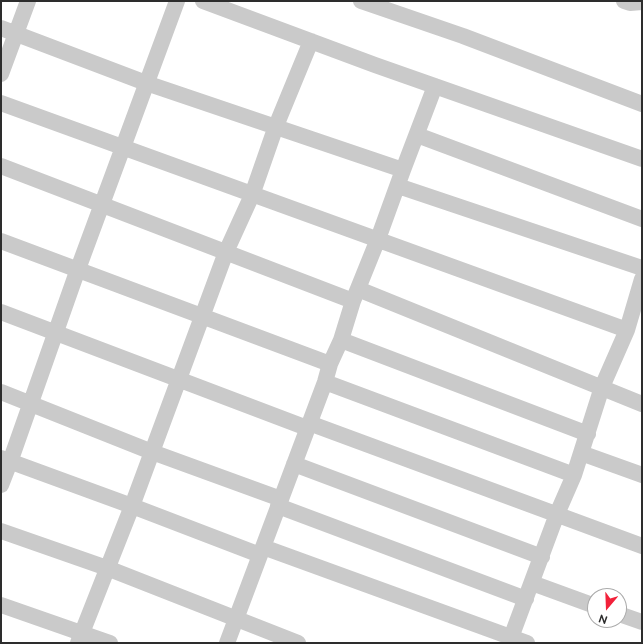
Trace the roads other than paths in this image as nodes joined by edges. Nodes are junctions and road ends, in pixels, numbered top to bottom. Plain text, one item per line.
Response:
1 (28, 1) edge
2 (177, 1) edge
3 (203, 1) edge
4 (360, 1) edge
5 (624, 1) edge
6 (642, 2) edge
7 (8, 31) edge
8 (311, 41) junction
9 (1, 74) edge
10 (146, 83) junction
11 (435, 86) junction
12 (1, 103) edge
13 (642, 104) edge
14 (276, 126) junction
15 (417, 134) junction
16 (124, 146) junction
17 (642, 159) edge
18 (1, 166) edge
19 (403, 170) junction
20 (398, 186) junction
21 (252, 195) junction
22 (102, 205) junction
23 (642, 219) edge
24 (378, 239) junction
25 (1, 241) edge
26 (226, 252) junction
27 (642, 268) edge
28 (78, 269) junction
29 (642, 279) edge
30 (356, 295) junction
31 (1, 312) edge
32 (203, 316) junction
33 (627, 330) junction
34 (56, 333) junction
35 (340, 340) junction
36 (330, 364) junction
37 (179, 380) junction
38 (325, 382) junction
39 (602, 387) junction
40 (1, 392) edge
41 (31, 403) junction
42 (642, 404) edge
43 (308, 426) junction
44 (588, 434) junction
45 (152, 452) junction
46 (581, 453) junction
47 (6, 460) edge
48 (294, 464) junction
49 (574, 475) junction
50 (642, 475) edge
51 (1, 485) edge
52 (280, 503) junction
53 (132, 506) junction
54 (557, 514) junction
55 (1, 530) edge
56 (642, 546) edge
57 (261, 551) junction
58 (542, 557) junction
59 (106, 568) junction
60 (532, 583) junction
61 (526, 599) junction
62 (587, 603) edge
63 (1, 605) edge
64 (627, 617) edge
65 (236, 619) junction
66 (642, 622) edge
67 (80, 638) edge
68 (510, 640) edge
69 (110, 643) edge
70 (227, 643) edge
71 (298, 643) edge
72 (527, 643) edge

1 - 7 street
2 - 10 street
3 - 8 street
4 - 13 street
5 - 6 street
7 - 9 street
7 - 10 street
8 - 11 street
8 - 14 street
10 - 14 street
10 - 16 street
11 - 15 street
11 - 17 street
12 - 16 street
14 - 19 street
14 - 21 street
15 - 19 street
15 - 23 street
16 - 21 street
16 - 22 street
18 - 22 street
19 - 20 street
20 - 24 street
20 - 27 street
21 - 24 street
21 - 26 street
22 - 26 street
22 - 28 street
24 - 30 street
24 - 33 street
25 - 28 street
26 - 30 street
26 - 32 street
28 - 32 street
28 - 34 street
29 - 33 street
30 - 35 street
30 - 39 street
31 - 34 street
32 - 36 street
32 - 37 street
33 - 39 street
34 - 37 street
34 - 41 street
35 - 36 street
35 - 44 street
36 - 38 street
37 - 43 street
37 - 45 street
38 - 43 street
38 - 49 street
39 - 42 street
39 - 44 street
40 - 41 street
41 - 45 street
41 - 47 street
43 - 48 street
43 - 54 street
44 - 46 street
45 - 52 street
45 - 53 street
46 - 49 street
46 - 50 street
47 - 51 street
47 - 53 street
48 - 52 street
48 - 58 street
49 - 54 street
52 - 57 street
52 - 61 street
53 - 57 street
53 - 59 street
54 - 56 street
54 - 58 street
55 - 59 street
57 - 65 street
57 - 68 street
58 - 60 street
59 - 65 street
59 - 67 street
60 - 61 street
60 - 62 street
61 - 68 street
63 - 67 street
64 - 66 street
65 - 70 street
65 - 71 street
67 - 69 street
68 - 72 street

